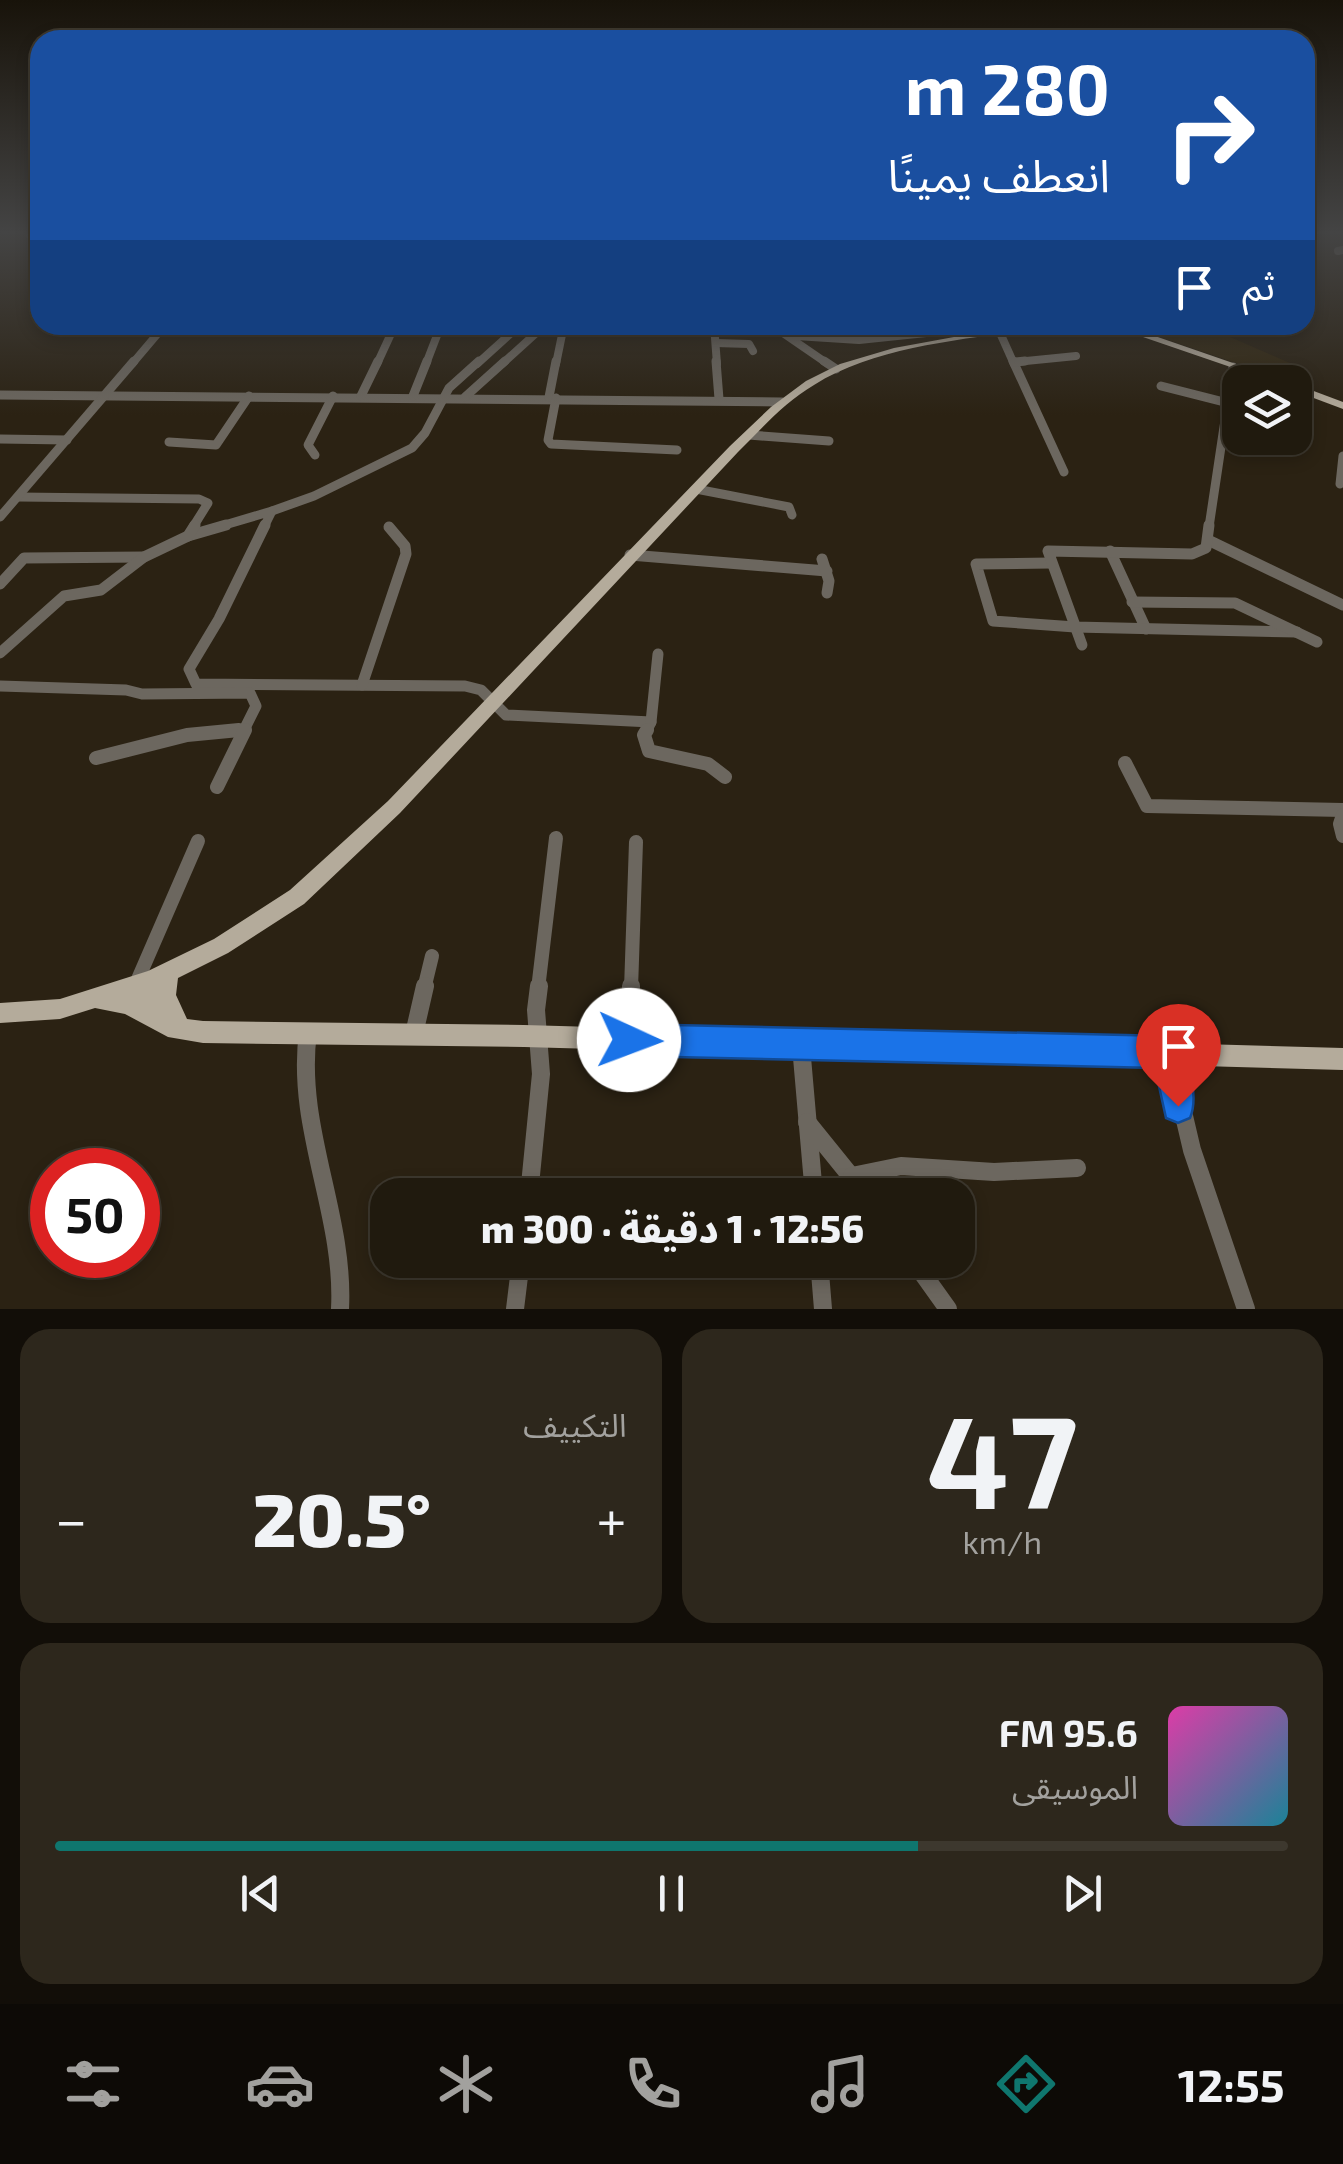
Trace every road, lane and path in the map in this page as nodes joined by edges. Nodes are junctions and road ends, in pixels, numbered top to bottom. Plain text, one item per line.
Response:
1 (157, 335) edge
2 (390, 335) edge
3 (437, 335) edge
4 (509, 335) edge
5 (534, 335) edge
6 (562, 335) edge
7 (715, 335) edge
8 (789, 335) edge
9 (893, 335) edge
10 (966, 335) edge
11 (994, 335) edge
12 (1129, 335) edge
13 (1142, 335) edge
14 (796, 336) dead end
15 (958, 336) joint
16 (716, 343) junction
17 (753, 350) dead end
18 (1076, 356) dead end
19 (1016, 362) junction
20 (1227, 365) edge
21 (1234, 365) edge
22 (836, 369) junction
23 (456, 381) junction
24 (1161, 386) dead end
25 (1312, 394) edge
26 (0, 395) edge
27 (106, 396) junction
28 (249, 396) junction
29 (333, 396) junction
30 (361, 396) junction
31 (413, 396) junction
32 (443, 397) junction
33 (461, 397) junction
34 (552, 398) junction
35 (719, 399) junction
36 (1222, 401) edge
37 (782, 402) junction
38 (1343, 406) edge
39 (749, 435) junction
40 (0, 439) edge
41 (67, 440) junction
42 (828, 441) dead end
43 (169, 442) dead end
44 (1222, 443) edge
45 (676, 450) dead end
46 (315, 455) dead end
47 (1343, 456) edge
48 (1064, 472) dead end
49 (1340, 484) dead end
50 (696, 489) junction
51 (18, 497) junction
52 (272, 510) junction
53 (792, 515) dead end
54 (0, 516) edge
55 (389, 527) dead end
56 (188, 536) junction
57 (1208, 540) junction
58 (1110, 551) junction
59 (630, 555) junction
60 (144, 556) junction
61 (822, 559) dead end
62 (1051, 563) junction
63 (827, 571) junction
64 (0, 584) edge
65 (827, 593) dead end
66 (1132, 602) junction
67 (1343, 605) edge
68 (1075, 627) junction
69 (1146, 628) junction
70 (1297, 632) junction
71 (1317, 642) dead end
72 (1082, 645) dead end
73 (0, 653) edge
74 (658, 654) dead end
75 (362, 685) junction
76 (0, 686) edge
77 (492, 702) junction
78 (651, 722) junction
79 (244, 729) junction
80 (96, 758) dead end
81 (1125, 764) dead end
82 (725, 777) dead end
83 (217, 786) dead end
84 (1343, 812) edge
85 (1343, 836) edge
86 (556, 838) dead end
87 (198, 841) dead end
88 (636, 842) dead end
89 (432, 956) dead end
90 (151, 979) junction
91 (96, 1000) junction
92 (152, 1017) junction
93 (3, 1018) edge
94 (181, 1029) junction
95 (308, 1032) junction
96 (414, 1034) junction
97 (538, 1036) junction
98 (629, 1040) junction
99 (801, 1046) junction
100 (1169, 1052) junction
101 (1343, 1059) edge
102 (807, 1122) junction
103 (1077, 1168) dead end
104 (852, 1176) joint
105 (531, 1178) edge
106 (812, 1178) edge
107 (519, 1278) edge
108 (820, 1278) edge
109 (926, 1278) edge
110 (340, 1309) edge
111 (515, 1309) edge
112 (823, 1309) edge
113 (948, 1309) edge
114 (1246, 1309) edge

1 - 27 street
2 - 30 street
3 - 31 street
4 - 23 street
5 - 33 street
6 - 34 street
7 - 16 street
8 - 22 street
9 - 14 street
10 - 15 main road
11 - 19 street
12 - 20 main road
13 - 21 main road
15 - 22 main road
16 - 17 street
16 - 35 street
18 - 19 street
19 - 48 street
22 - 37 main road
23 - 32 street
23 - 33 street
24 - 36 street
25 - 38 main road
26 - 27 street
27 - 28 street
27 - 41 street
28 - 29 street
28 - 43 street
29 - 30 street
29 - 46 street
30 - 31 street
31 - 32 street
32 - 33 street
32 - 52 street
33 - 34 street
34 - 35 street
34 - 45 street
35 - 37 street
37 - 39 main road
39 - 42 street
39 - 50 main road
40 - 41 street
41 - 51 street
44 - 57 street
47 - 49 street
50 - 53 street
50 - 59 main road
51 - 54 street
51 - 56 street
52 - 56 street
52 - 75 street
55 - 75 street
56 - 60 street
57 - 58 street
57 - 67 street
58 - 62 street
58 - 66 street
59 - 63 street
59 - 77 main road
60 - 64 street
60 - 73 street
61 - 63 street
62 - 68 street
62 - 68 street
63 - 65 street
66 - 69 street
66 - 70 street
68 - 69 street
68 - 72 street
69 - 70 street
70 - 71 street
74 - 78 street
75 - 77 street
76 - 79 street
77 - 78 street
77 - 90 main road
78 - 82 street
79 - 80 street
79 - 83 street
81 - 84 street
84 - 85 street
86 - 97 street
87 - 90 street
88 - 98 street
89 - 96 street
90 - 91 main road
90 - 92 main road
90 - 94 main road
91 - 92 main road
91 - 93 main road
92 - 94 main road
94 - 95 main road
95 - 96 main road
95 - 110 street
96 - 97 main road
97 - 98 main road
97 - 105 street
98 - 99 main road
99 - 100 main road
99 - 102 street
100 - 101 main road
100 - 114 street
102 - 104 street
102 - 106 street
103 - 104 street
107 - 111 street
108 - 112 street
109 - 113 street

